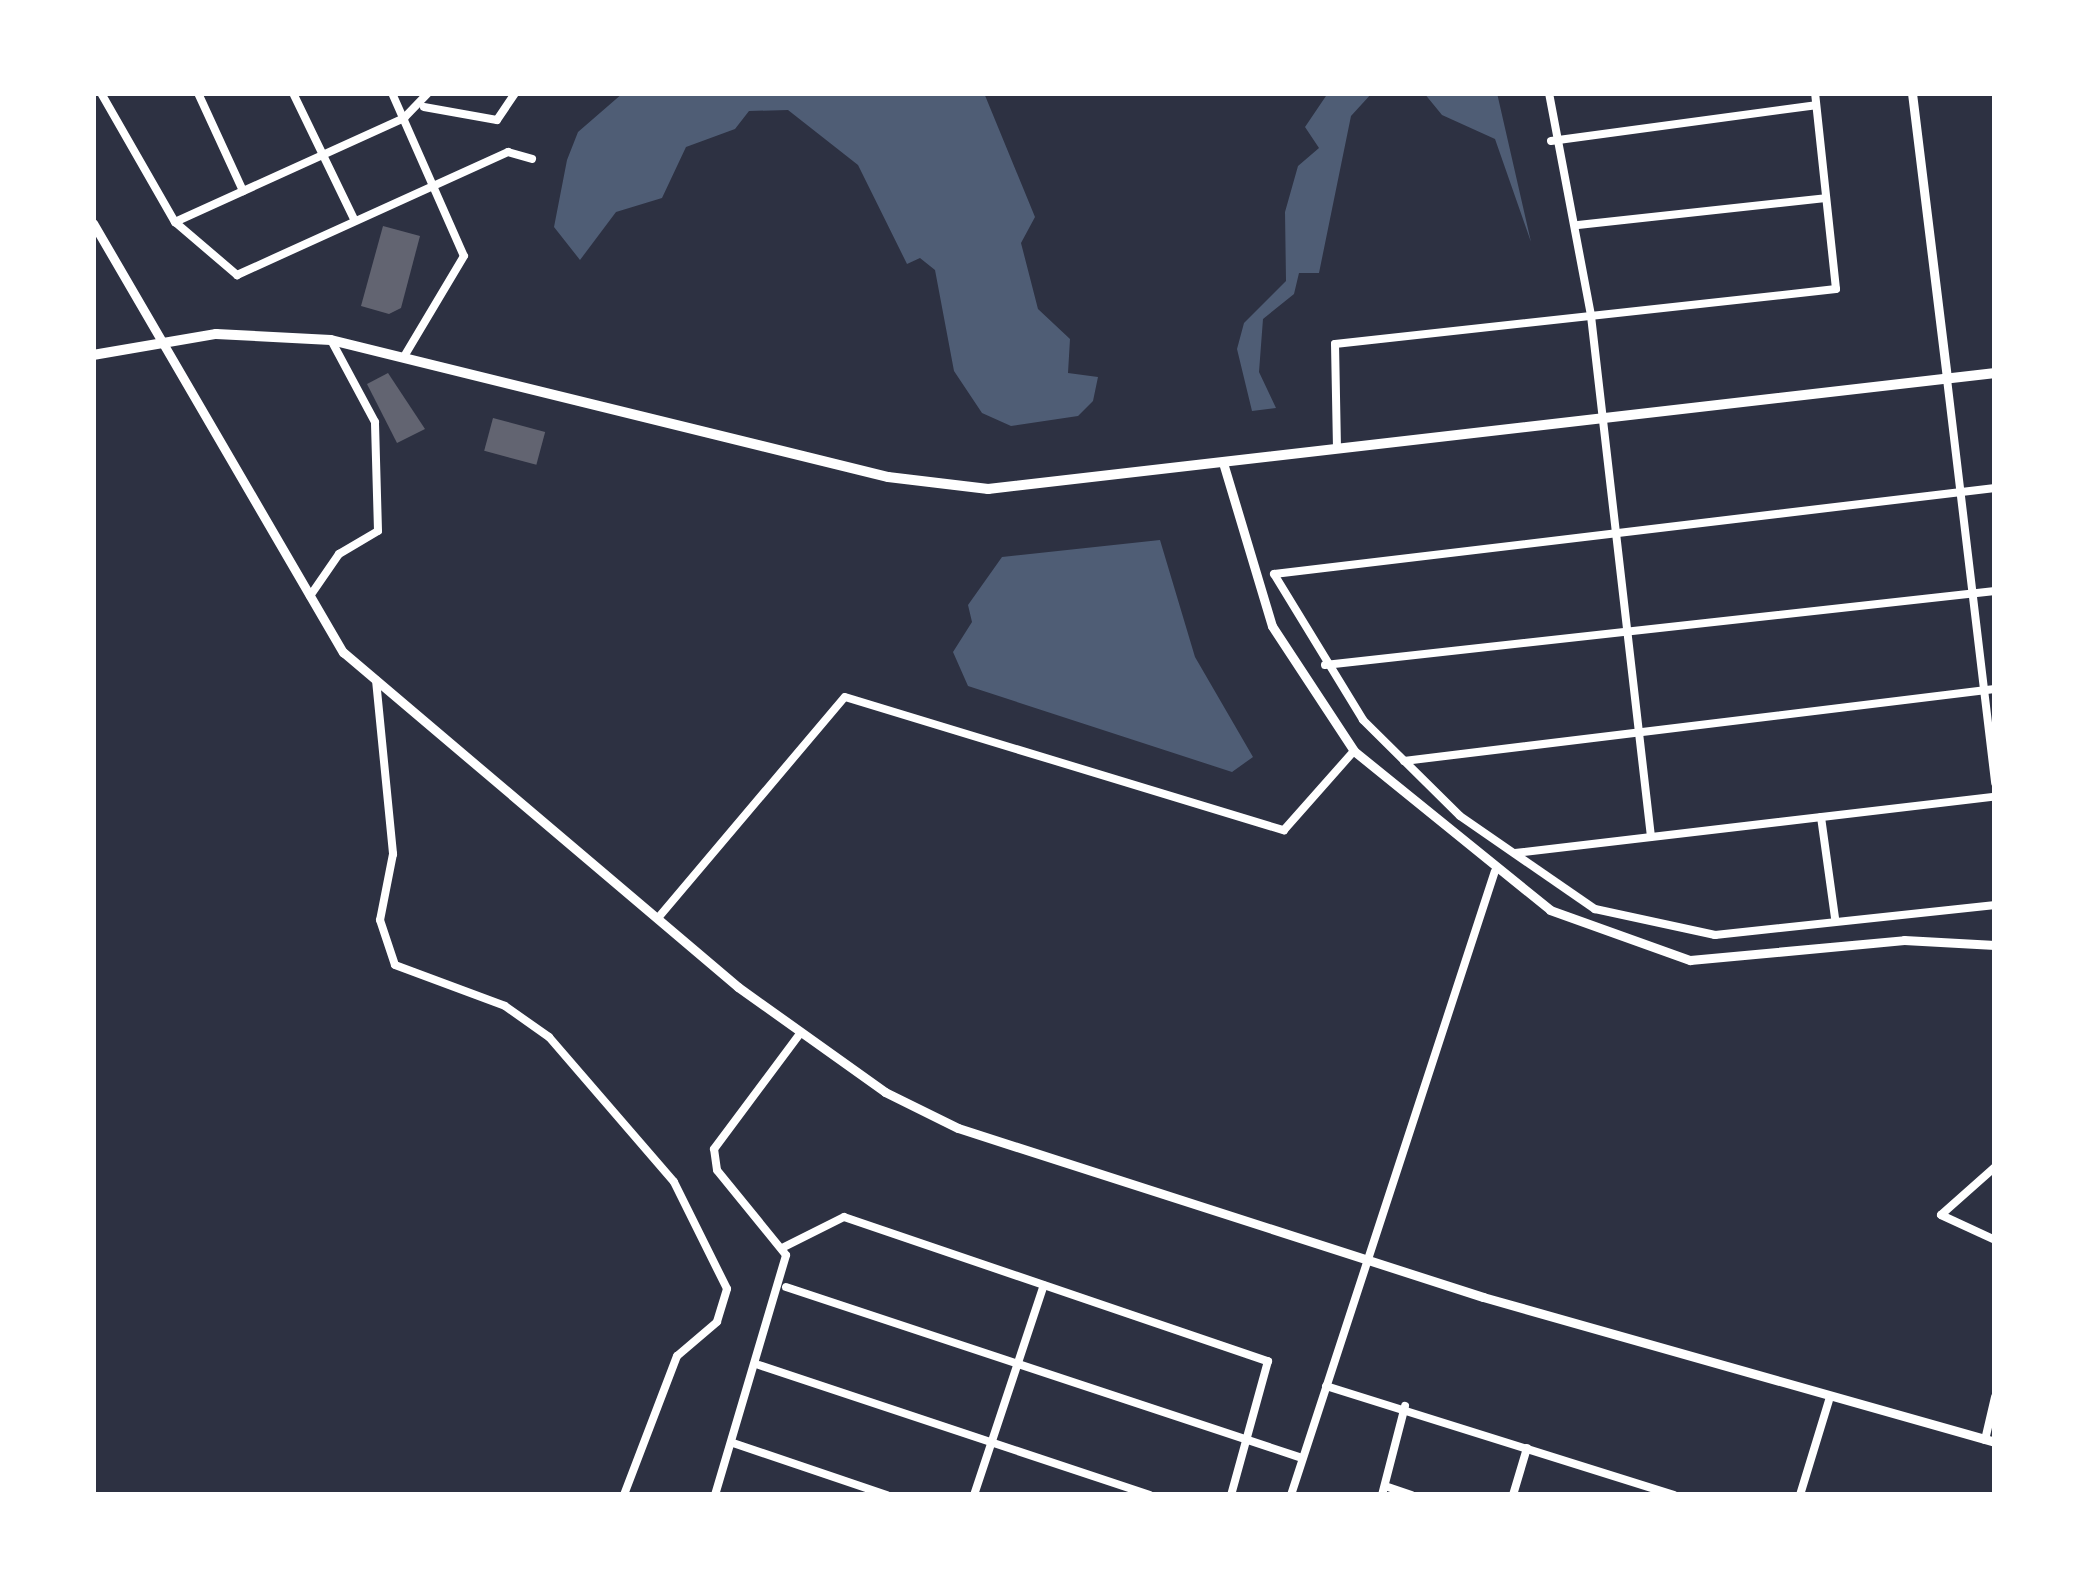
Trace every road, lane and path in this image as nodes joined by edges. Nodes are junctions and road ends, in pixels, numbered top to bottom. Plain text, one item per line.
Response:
1 (101, 93) edge
2 (199, 93) edge
3 (293, 93) edge
4 (392, 93) edge
5 (428, 93) edge
6 (514, 93) edge
7 (1549, 93) edge
8 (1815, 93) edge
9 (1912, 93) edge
10 (1816, 106) junction
11 (424, 107) junction
12 (404, 118) junction
13 (1551, 141) junction
14 (322, 155) junction
15 (532, 159) dead end
16 (433, 186) junction
17 (244, 191) junction
18 (1826, 198) junction
19 (355, 221) junction
20 (175, 222) junction
21 (93, 223) edge
22 (1578, 225) junction
23 (1591, 316) junction
24 (331, 340) junction
25 (167, 342) junction
26 (93, 355) edge
27 (405, 355) junction
28 (1995, 373) edge
29 (1947, 379) junction
30 (1603, 421) junction
31 (1338, 452) junction
32 (1223, 466) junction
33 (1995, 488) edge
34 (1961, 494) junction
35 (1616, 531) junction
36 (1995, 591) edge
37 (1972, 594) junction
38 (310, 596) junction
39 (1628, 631) junction
40 (1324, 665) junction
41 (376, 680) junction
42 (1990, 689) edge
43 (1639, 732) junction
44 (1354, 751) junction
45 (1402, 761) junction
46 (1995, 783) edge
47 (1995, 797) edge
48 (1821, 817) junction
49 (1652, 837) junction
50 (1513, 853) junction
51 (1495, 871) junction
52 (1995, 905) edge
53 (658, 918) junction
54 (1835, 918) junction
55 (1995, 945) edge
56 (799, 1035) junction
57 (1995, 1167) edge
58 (1995, 1240) edge
59 (784, 1246) junction
60 (1369, 1261) junction
61 (1044, 1285) junction
62 (785, 1287) junction
63 (1018, 1364) junction
64 (759, 1365) junction
65 (1326, 1386) junction
66 (1995, 1397) edge
67 (1829, 1400) junction
68 (1405, 1406) junction
69 (1249, 1440) junction
70 (1990, 1441) edge
71 (733, 1442) junction
72 (991, 1442) junction
73 (1527, 1448) junction
74 (1302, 1458) junction
75 (1383, 1491) edge
76 (624, 1495) edge
77 (715, 1495) edge
78 (887, 1495) edge
79 (974, 1495) edge
80 (1150, 1495) edge
81 (1231, 1495) edge
82 (1291, 1495) edge
83 (1411, 1495) edge
84 (1514, 1495) edge
85 (1674, 1495) edge
86 (1800, 1495) edge

1 - 20 street
2 - 17 street
3 - 14 street
4 - 12 street
5 - 11 street
6 - 11 street
7 - 13 street
8 - 10 street
9 - 29 street
10 - 13 street
10 - 18 street
11 - 12 street
12 - 14 street
12 - 16 street
13 - 22 street
14 - 17 street
14 - 19 street
15 - 16 street
16 - 19 street
16 - 27 street
17 - 20 street
18 - 22 street
18 - 23 street
19 - 20 street
21 - 25 street
22 - 23 street
23 - 30 street
23 - 31 street
24 - 25 main road
24 - 27 main road
24 - 38 street
25 - 26 main road
25 - 38 street
27 - 32 main road
28 - 29 main road
29 - 30 main road
29 - 34 street
30 - 31 main road
30 - 35 street
31 - 32 main road
32 - 44 street
33 - 34 street
34 - 35 street
34 - 37 street
35 - 39 street
35 - 40 street
36 - 37 street
37 - 39 street
37 - 42 street
38 - 41 street
39 - 40 street
39 - 43 street
40 - 45 street
41 - 53 street
41 - 76 street
42 - 43 street
42 - 46 street
43 - 45 street
43 - 49 street
44 - 51 street
44 - 53 street
45 - 50 street
47 - 48 street
48 - 49 street
48 - 54 street
49 - 50 street
50 - 54 street
51 - 55 street
51 - 60 street
52 - 54 street
53 - 56 street
56 - 59 street
56 - 60 street
57 - 58 street
59 - 61 street
59 - 62 street
60 - 65 street
60 - 67 street
61 - 63 street
61 - 69 street
62 - 63 street
62 - 64 street
63 - 69 street
63 - 72 street
64 - 71 street
64 - 72 street
65 - 68 street
65 - 74 street
66 - 70 street
67 - 70 street
67 - 86 street
68 - 73 street
68 - 75 street
69 - 74 street
69 - 81 street
71 - 77 street
71 - 78 street
72 - 79 street
72 - 80 street
73 - 84 street
73 - 85 street
74 - 82 street
75 - 83 street

